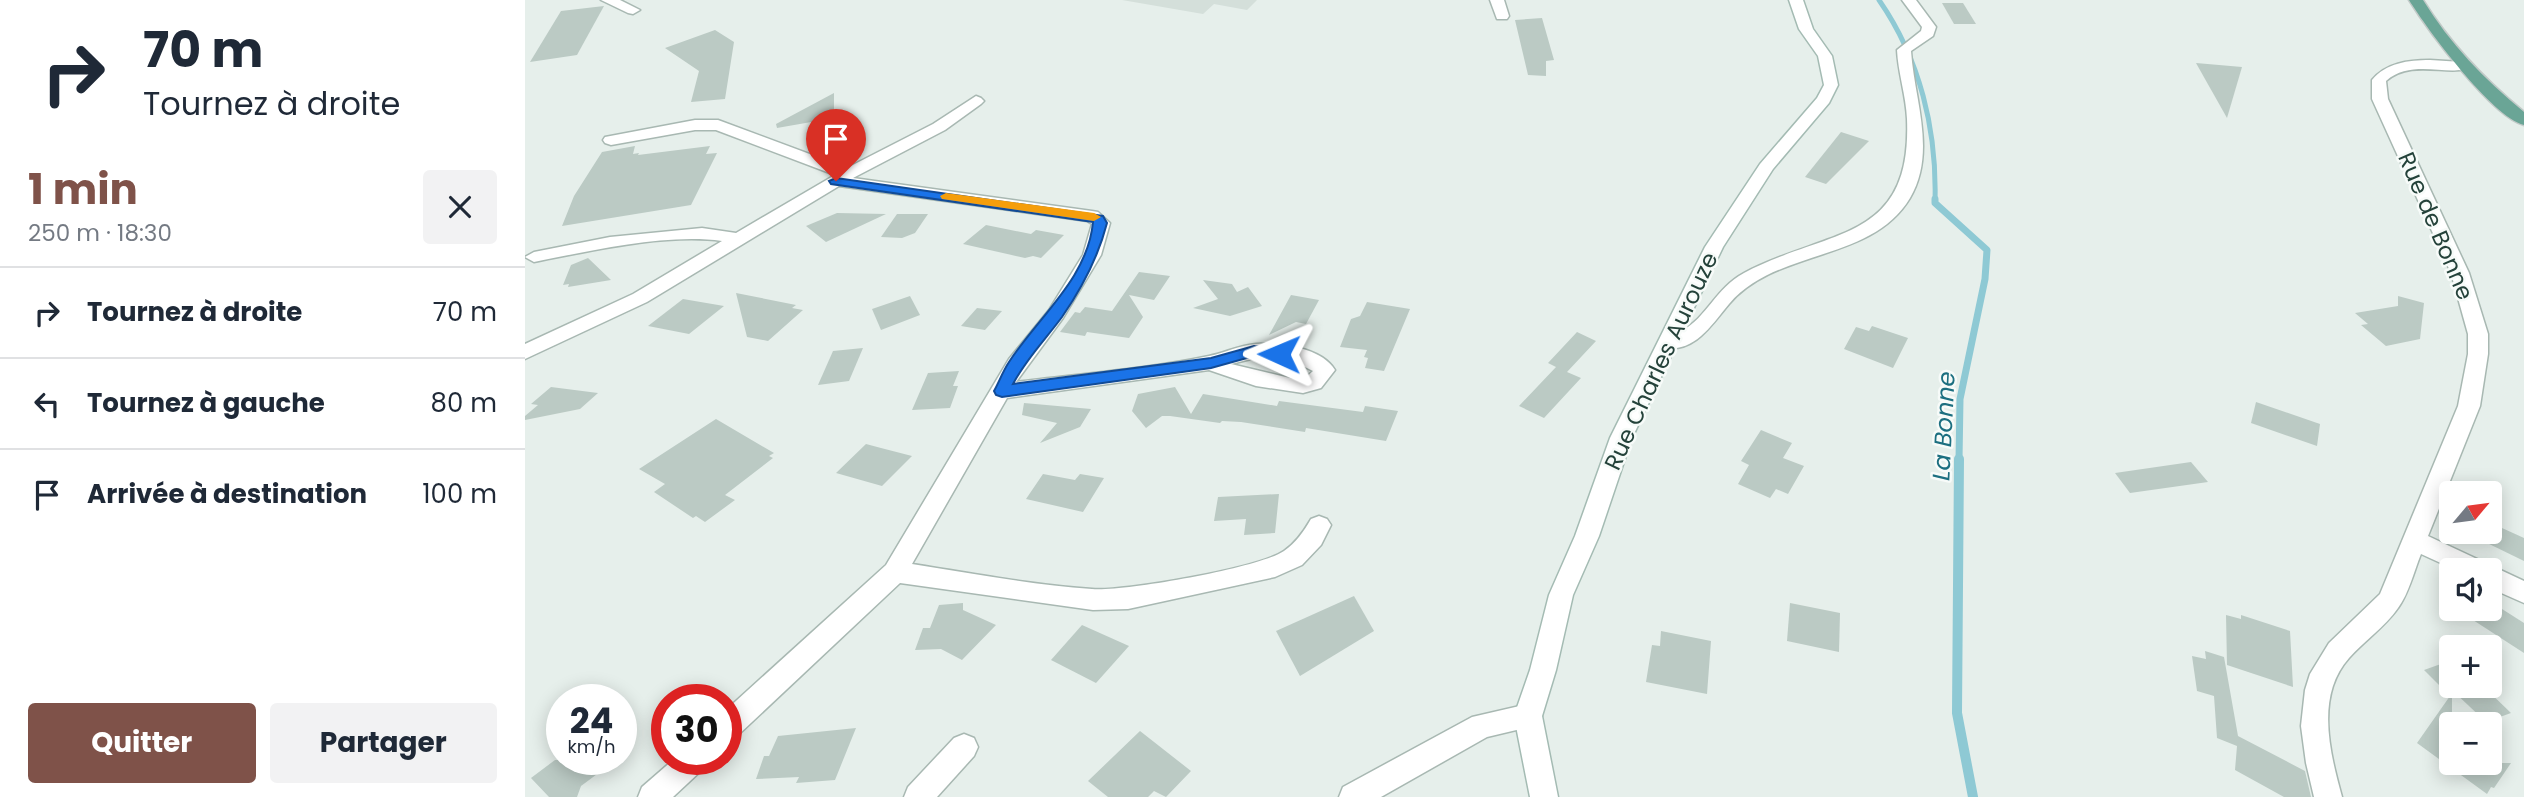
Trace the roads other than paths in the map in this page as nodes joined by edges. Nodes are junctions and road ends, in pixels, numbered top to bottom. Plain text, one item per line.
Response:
1 (608, 0) edge
2 (1497, 0) edge
3 (1796, 0) edge
4 (1909, 0) edge
5 (2416, 0) edge
6 (633, 10) dead end
7 (1503, 16) dead end
8 (2462, 66) junction
9 (976, 101) dead end
10 (2524, 120) edge
11 (611, 140) dead end
12 (842, 178) junction
13 (740, 239) junction
14 (534, 257) dead end
15 (1669, 342) junction
16 (525, 352) edge
17 (1211, 363) dead end
18 (1002, 391) junction
19 (1319, 525) dead end
20 (2415, 540) junction
21 (2453, 558) edge
22 (895, 572) junction
23 (2502, 582) edge
24 (2524, 593) edge
25 (742, 713) edge
26 (1528, 716) junction
27 (964, 747) dead end
28 (676, 775) edge
29 (652, 797) edge
30 (918, 797) edge
31 (1353, 797) edge
32 (1544, 797) edge
33 (2328, 797) edge

1 - 6 street
2 - 7 street
3 - 15 street, Rue Charles Aurouze
4 - 15 street
5 - 8 main road
8 - 10 main road
8 - 20 street, Rue de Bonne
9 - 12 street
11 - 12 street
12 - 13 street
12 - 18 street
13 - 14 street
13 - 16 street
15 - 26 street, Rue Charles Aurouze
17 - 18 street
18 - 22 street
19 - 22 street
20 - 21 street
20 - 33 street, Rue de Bonne
22 - 25 street
23 - 24 street
26 - 31 street
26 - 32 street, Rue Charles Aurouze
27 - 30 street
28 - 29 street

